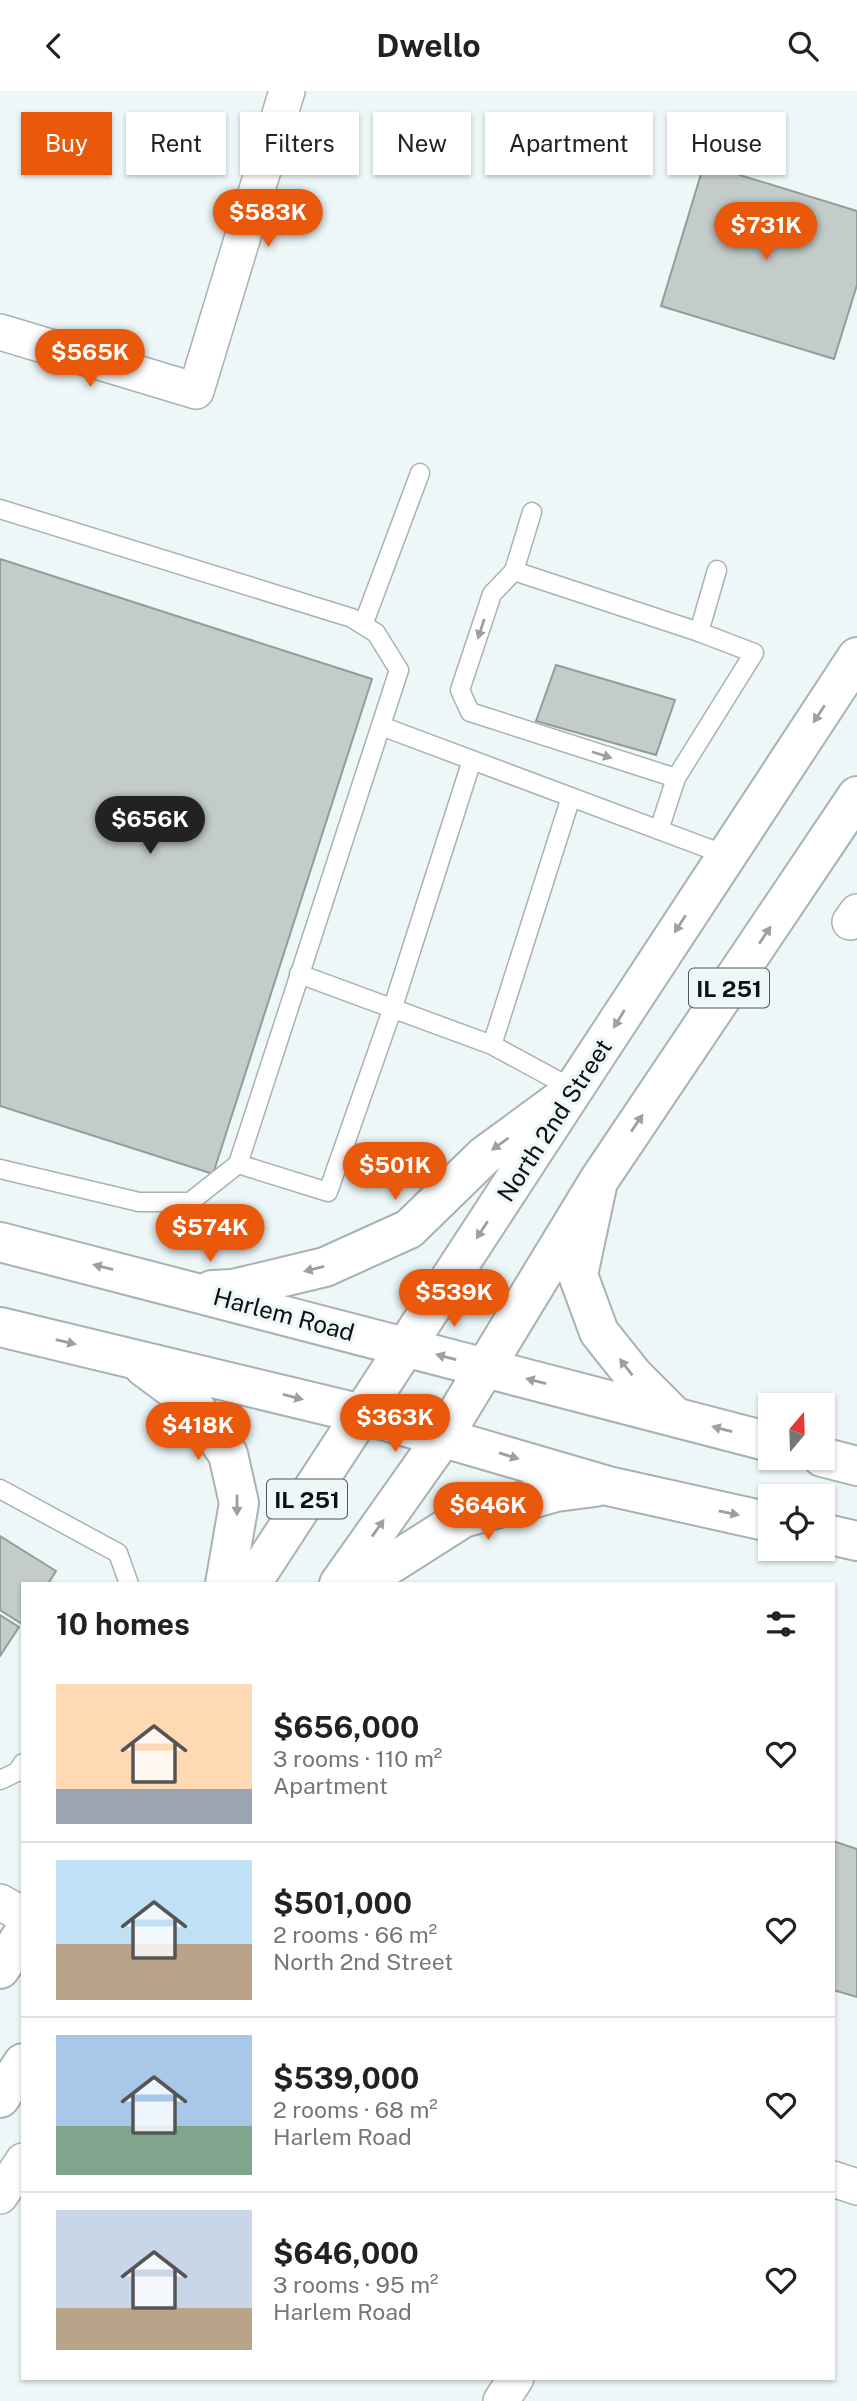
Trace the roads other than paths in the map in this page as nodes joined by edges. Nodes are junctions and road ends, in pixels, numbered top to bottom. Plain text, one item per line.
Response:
1 (287, 91) edge
2 (0, 332) edge
3 (420, 473) dead end
4 (0, 509) edge
5 (532, 512) dead end
6 (717, 570) dead end
7 (514, 571) junction
8 (363, 625) junction
9 (699, 632) junction
10 (857, 657) edge
11 (381, 726) junction
12 (472, 760) junction
13 (676, 779) junction
14 (857, 796) edge
15 (572, 797) junction
16 (659, 830) junction
17 (726, 855) junction
18 (299, 974) junction
19 (392, 1010) junction
20 (492, 1045) junction
21 (575, 1090) junction
22 (238, 1164) junction
23 (0, 1169) edge
24 (599, 1179) junction
25 (0, 1242) edge
26 (194, 1291) junction
27 (0, 1327) edge
28 (406, 1347) junction
29 (131, 1358) junction
30 (486, 1368) junction
31 (362, 1414) junction
32 (674, 1416) junction
33 (443, 1437) junction
34 (758, 1439) edge
35 (835, 1460) edge
36 (857, 1466) edge
37 (608, 1486) junction
38 (0, 1489) edge
39 (758, 1519) edge
40 (835, 1536) edge
41 (857, 1541) edge
42 (128, 1582) edge
43 (225, 1582) edge
44 (252, 1582) edge
45 (340, 1582) edge
46 (364, 1582) edge
47 (21, 1766) edge
48 (0, 1780) edge
49 (0, 1902) edge
50 (21, 1915) edge
51 (21, 1937) edge
52 (0, 1969) edge
53 (21, 2066) edge
54 (0, 2098) edge
55 (21, 2164) edge
56 (835, 2180) edge
57 (857, 2187) edge
58 (0, 2196) edge
59 (515, 2380) edge
60 (501, 2401) edge

1 - 2 street
3 - 8 lane
4 - 8 lane
5 - 7 lane
6 - 9 lane
7 - 9 lane
7 -> 13 lane
8 - 11 lane
9 - 13 lane
10 -> 17 main road, North 2nd Street / IL 251
11 - 12 lane
11 - 18 lane
12 - 15 lane
12 - 19 lane
13 - 16 lane
24 -> 14 main road, IL 251
15 - 16 lane
15 - 20 lane
16 - 17 lane
17 -> 21 main road, North 2nd Street / IL 251
18 - 19 lane
18 - 22 lane
19 - 20 lane
19 - 22 lane
20 - 21 lane
21 -> 26 main road
21 -> 28 main road, North 2nd Street / IL 251
22 - 23 lane
24 - 30 main road, IL 251
32 -> 24 main road
26 -> 25 main road, Harlem Road
26 - 28 main road, Harlem Road
27 -> 29 main road
30 -> 28 main road, Harlem Road
28 - 31 main road, North 2nd Street / IL 251
29 -> 31 main road
29 -> 43 main road
32 -> 30 main road, Harlem Road
30 - 33 main road, IL 251
31 - 33 main road
31 - 44 main road, North 2nd Street / IL 251
34 -> 32 main road, Harlem Road
33 -> 37 main road
45 -> 33 main road, IL 251
35 - 36 main road
37 -> 39 main road
37 - 46 main road
38 - 42 lane
40 - 41 main road
47 - 48 lane
49 - 50 street
51 - 52 main road
53 - 54 main road
55 - 58 street
56 - 57 street
59 - 60 street

